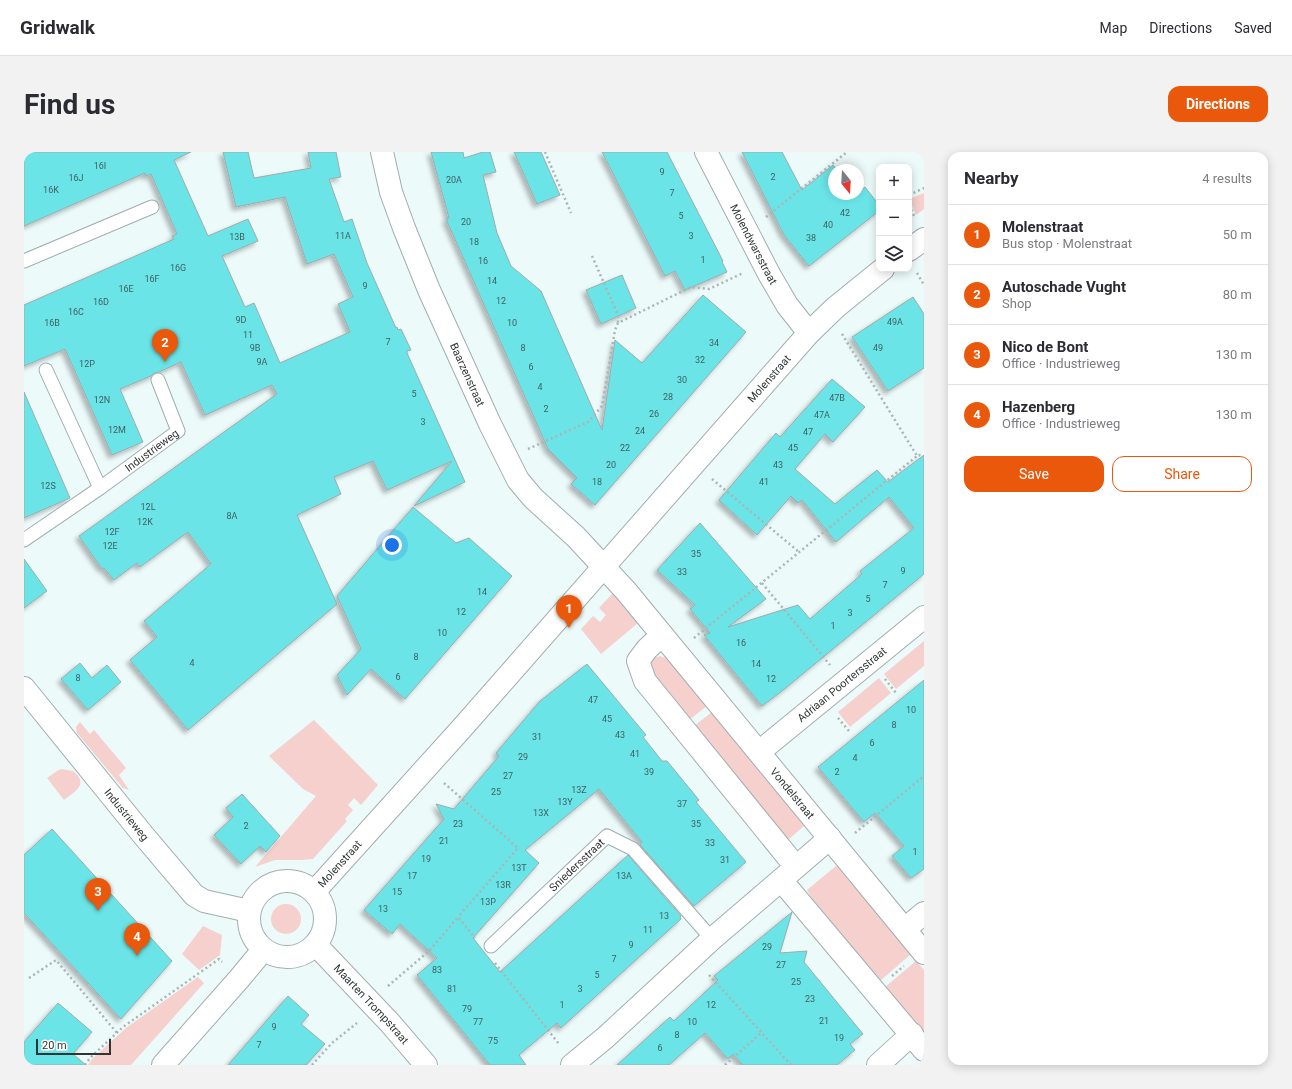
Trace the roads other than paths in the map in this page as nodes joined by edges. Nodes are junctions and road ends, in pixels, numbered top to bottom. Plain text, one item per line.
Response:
1 (382, 152) edge
2 (706, 152) edge
3 (152, 207) dead end
4 (924, 240) edge
5 (912, 248) edge
6 (24, 261) edge
7 (880, 272) edge
8 (809, 333) junction
9 (46, 370) dead end
10 (158, 380) dead end
11 (100, 488) junction
12 (24, 540) edge
13 (604, 567) junction
14 (924, 617) edge
15 (662, 635) junction
16 (24, 688) edge
17 (759, 752) junction
18 (833, 843) junction
19 (789, 873) junction
20 (314, 892) junction
21 (249, 911) junction
22 (924, 913) edge
23 (905, 929) junction
24 (712, 939) junction
25 (316, 945) junction
26 (263, 950) junction
27 (923, 952) edge
28 (492, 953) road end
29 (918, 1042) edge
30 (574, 1064) edge
31 (163, 1065) edge
32 (426, 1065) edge
33 (878, 1065) edge

1 - 13 street, Baarzenstraat
2 - 8 street, Molendwarsstraat
3 - 6 lane
4 - 5 street
7 - 8 street, Molenstraat
8 - 13 street, Molenstraat
9 - 11 lane
10 - 11 lane, Industrieweg
11 - 12 lane, Industrieweg
13 - 15 street, Vondelstraat
13 - 20 street, Molenstraat
14 - 17 street, Adriaan Poortersstraat
15 - 17 street, Vondelstraat
15 - 19 street
16 - 21 street, Industrieweg
17 - 18 street, Vondelstraat
18 - 19 street
18 - 23 street, Vondelstraat
19 - 24 street
19 - 29 street
20 - 21 street
20 - 25 street
21 - 26 street
22 - 23 street
23 - 27 street, Vondelstraat
24 - 28 lane, Sniedersstraat
24 - 30 street
25 - 26 street
25 - 32 street, Maarten Trompstraat
26 - 31 street
29 - 33 street

